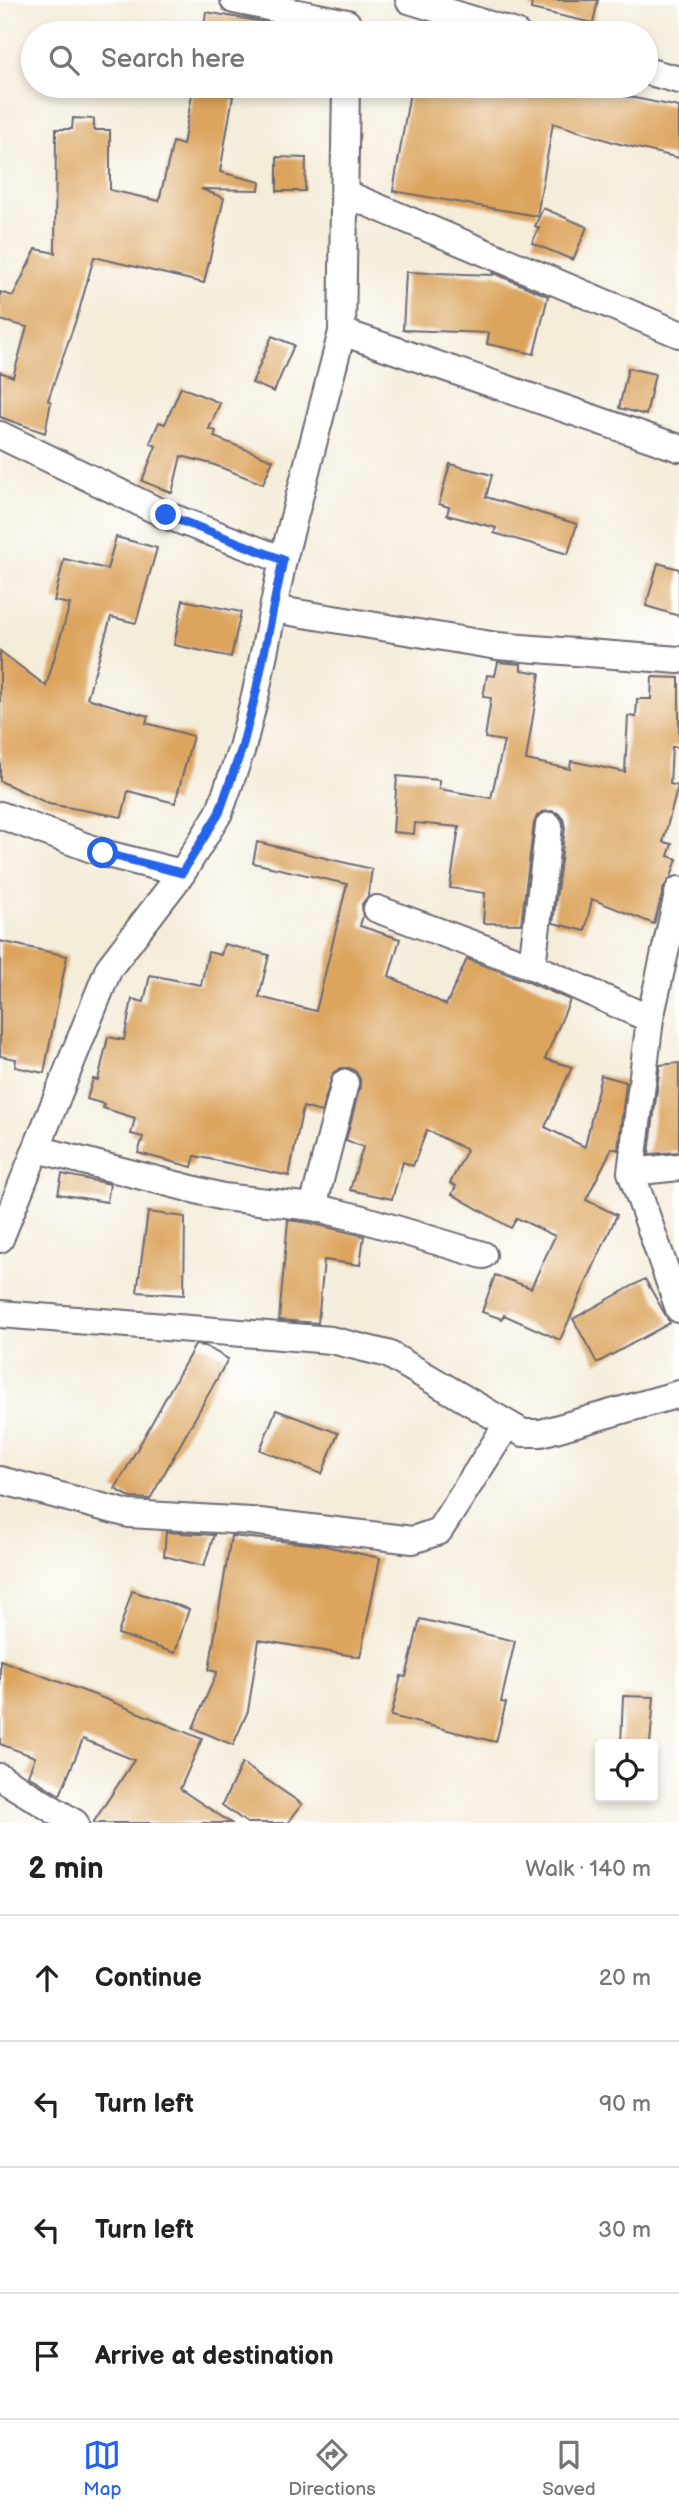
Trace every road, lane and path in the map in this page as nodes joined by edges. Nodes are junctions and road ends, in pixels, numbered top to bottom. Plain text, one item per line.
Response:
1 (234, 0) edge
2 (409, 0) edge
3 (348, 19) edge
4 (477, 21) edge
5 (658, 74) edge
6 (679, 80) edge
7 (346, 98) edge
8 (344, 193) junction
9 (342, 332) junction
10 (679, 334) edge
11 (0, 435) edge
12 (679, 448) edge
13 (283, 560) junction
14 (273, 609) junction
15 (679, 660) edge
16 (0, 814) edge
17 (550, 826) dead end
18 (182, 873) junction
19 (679, 890) edge
20 (377, 908) dead end
21 (532, 966) junction
22 (650, 1019) junction
23 (345, 1083) dead end
24 (37, 1149) junction
25 (679, 1167) edge
26 (631, 1172) junction
27 (7, 1207) edge
28 (313, 1207) junction
29 (0, 1239) edge
30 (483, 1255) dead end
31 (679, 1309) edge
32 (0, 1314) edge
33 (679, 1394) edge
34 (507, 1425) junction
35 (0, 1480) edge
36 (0, 1777) edge
37 (75, 1823) edge

1 - 3 street
2 - 4 street
5 - 6 street
7 - 8 street
8 - 9 street
8 - 10 street
9 - 12 street
9 - 13 street
11 - 13 street
13 - 14 street
14 - 15 street
14 - 18 street
16 - 18 street
17 - 21 street
18 - 24 street
19 - 22 street
20 - 21 street
21 - 22 street
22 - 26 street
23 - 28 street
24 - 27 street
24 - 28 street
25 - 26 street
26 - 31 street
27 - 29 street
28 - 30 street
32 - 34 street
33 - 34 street
34 - 35 street
36 - 37 street

